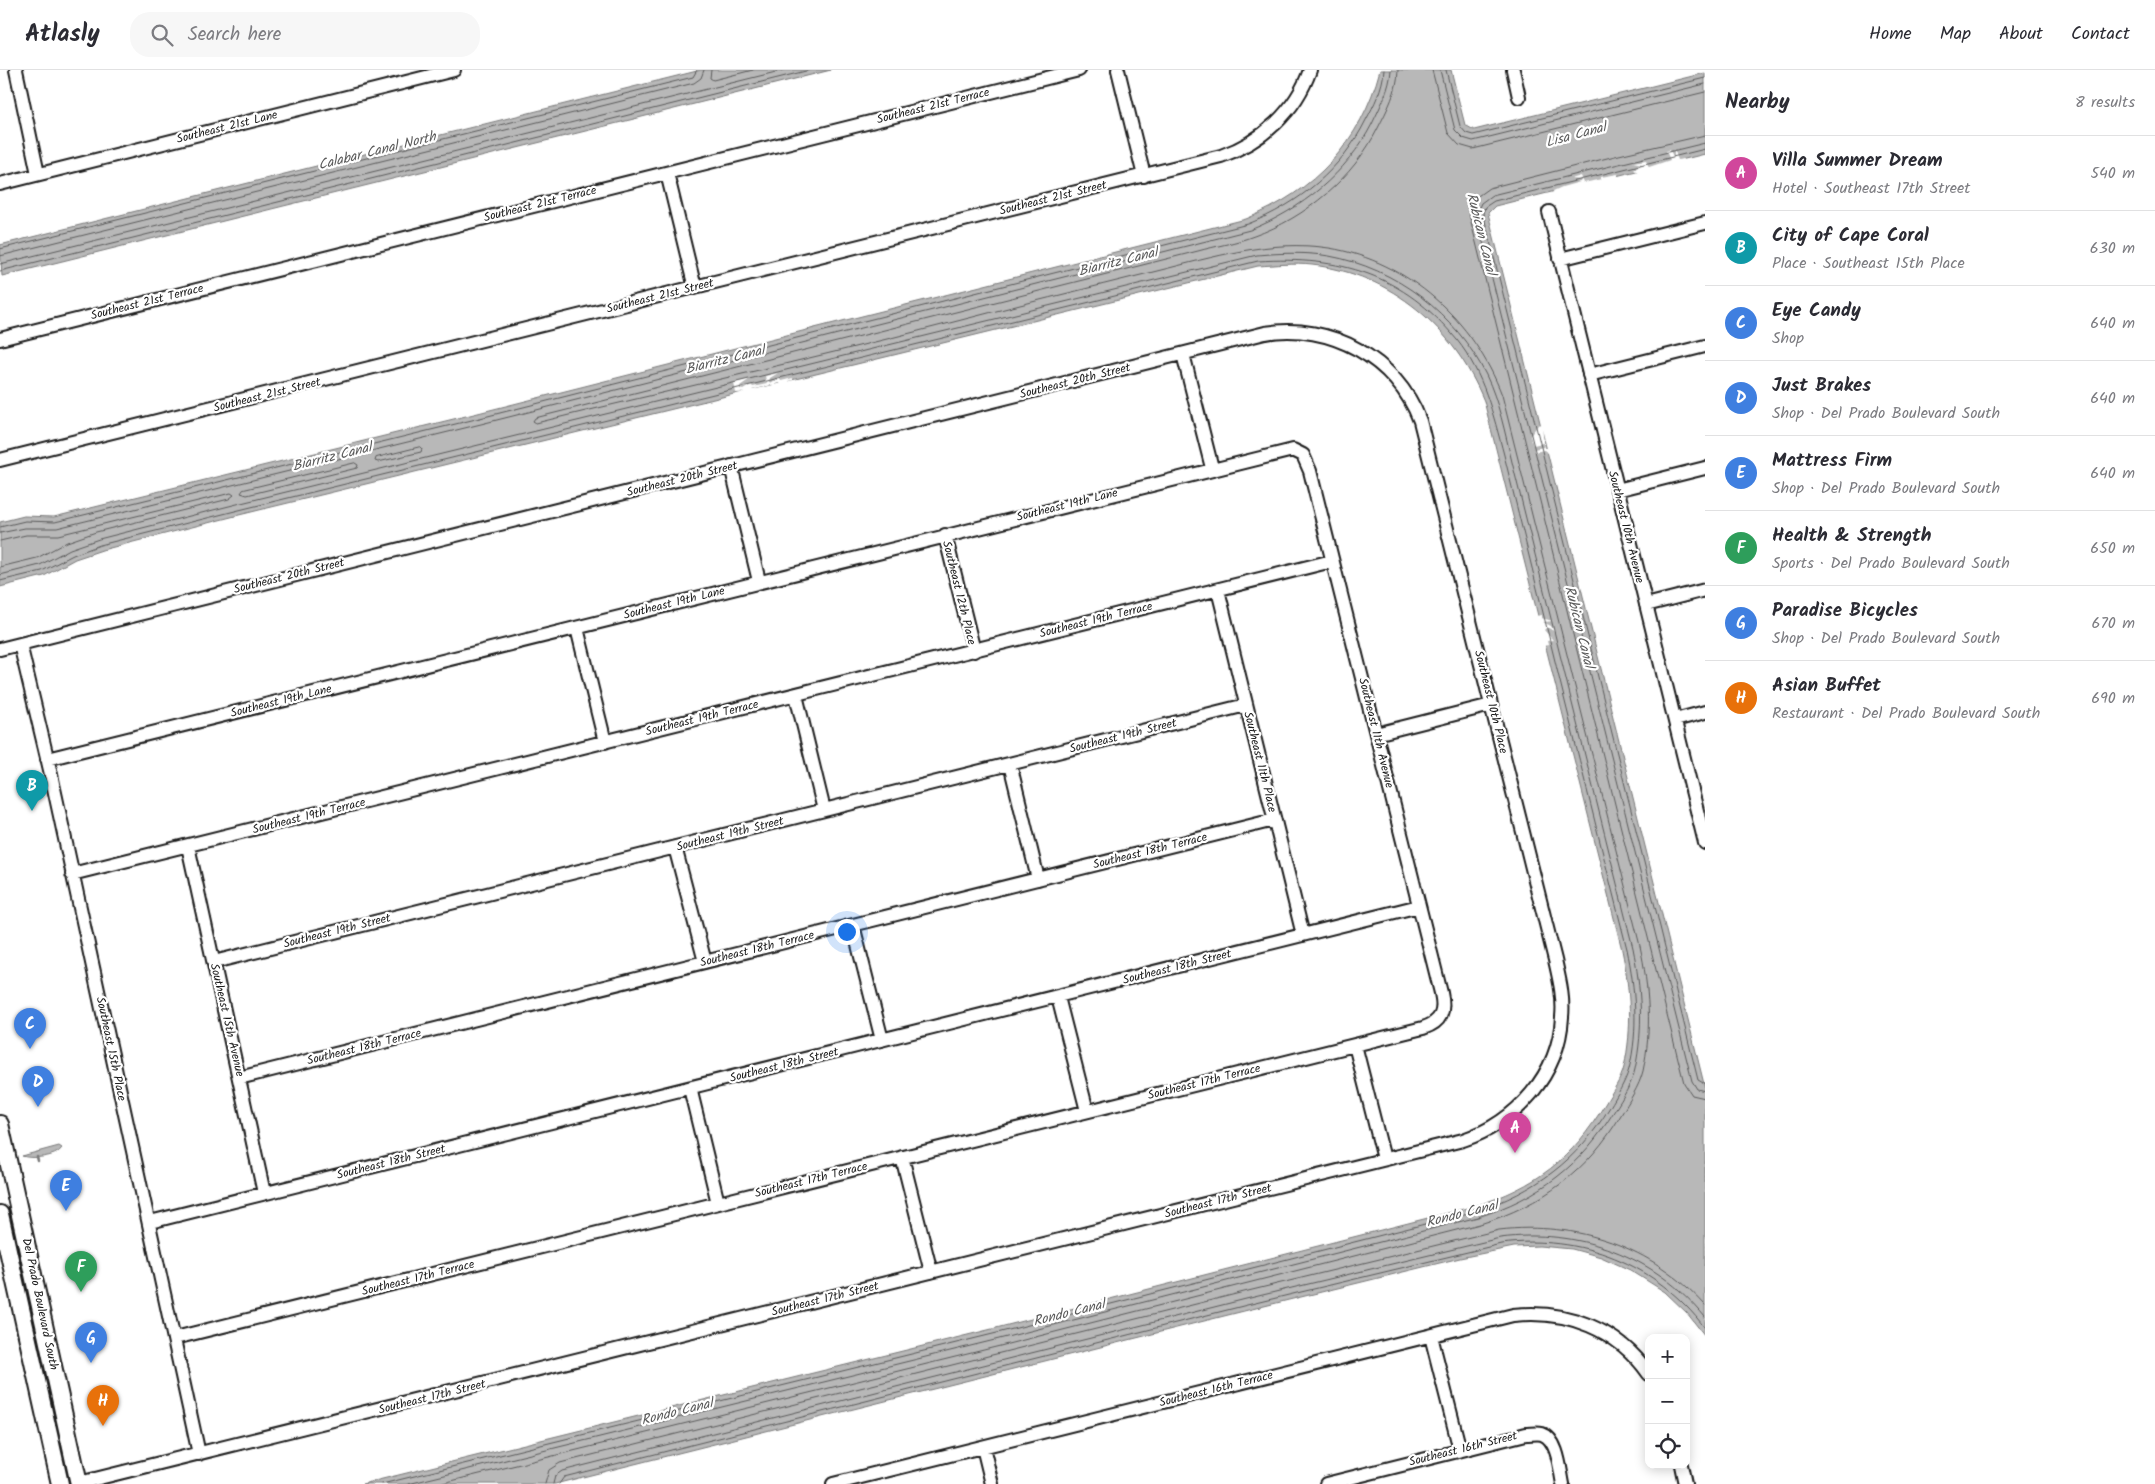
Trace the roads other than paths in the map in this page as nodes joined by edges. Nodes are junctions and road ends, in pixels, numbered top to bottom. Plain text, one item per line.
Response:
1 (16, 70) edge
2 (454, 70) edge
3 (1079, 70) edge
4 (1118, 70) edge
5 (1310, 70) edge
6 (1513, 70) edge
7 (1520, 97) dead end
8 (666, 173) junction
9 (38, 174) junction
10 (1144, 176) junction
11 (0, 184) edge
12 (1548, 212) dead end
13 (1705, 223) edge
14 (1560, 259) junction
15 (695, 288) junction
16 (0, 339) edge
17 (1705, 346) edge
18 (1362, 352) joint
19 (1183, 354) junction
20 (1588, 375) junction
21 (1300, 453) joint
22 (0, 460) edge
23 (731, 466) junction
24 (1212, 468) junction
25 (1705, 468) edge
26 (1617, 490) junction
27 (945, 536) junction
28 (1332, 561) junction
29 (759, 581) junction
30 (1218, 590) junction
31 (1705, 590) edge
32 (1646, 605) junction
33 (576, 628) junction
34 (20, 644) junction
35 (0, 649) edge
36 (974, 651) junction
37 (796, 695) junction
38 (1246, 705) junction
39 (1491, 705) junction
40 (1705, 712) edge
41 (1674, 720) junction
42 (1376, 734) junction
43 (605, 742) junction
44 (47, 759) junction
45 (1010, 764) junction
46 (824, 810) junction
47 (1274, 820) junction
48 (1704, 838) edge
49 (188, 846) junction
50 (676, 847) junction
51 (72, 874) junction
52 (1038, 879) junction
53 (1418, 906) junction
54 (853, 925) junction
55 (1304, 935) junction
56 (214, 962) junction
57 (705, 962) junction
58 (1058, 997) junction
59 (1442, 1015) joint
60 (882, 1040) junction
61 (1355, 1045) junction
62 (1546, 1072) joint
63 (240, 1078) junction
64 (690, 1088) junction
65 (1087, 1111) junction
66 (0, 1124) edge
67 (902, 1157) junction
68 (1384, 1159) junction
69 (264, 1193) junction
70 (718, 1203) junction
71 (0, 1214) edge
72 (150, 1222) junction
73 (931, 1272) junction
74 (1431, 1336) junction
75 (176, 1338) junction
76 (1645, 1370) edge
77 (37, 1380) junction
78 (983, 1447) junction
79 (1460, 1450) junction
80 (199, 1454) junction
81 (1682, 1469) edge
82 (79, 1483) edge
83 (60, 1484) edge
84 (833, 1484) edge
85 (992, 1484) edge
86 (1326, 1484) edge
87 (1563, 1484) edge
88 (1685, 1484) edge

1 - 9 street
2 - 9 street, Southeast 21st Lane
3 - 8 street, Southeast 21st Terrace
4 - 10 street
5 - 10 street, Southeast 21st Street
6 - 7 street
8 - 15 street
8 - 16 street, Southeast 21st Terrace
9 - 11 street, Southeast 21st Lane
10 - 15 street, Southeast 21st Street
12 - 14 street, Southeast 10th Avenue
13 - 14 street
14 - 20 street, Southeast 10th Avenue
15 - 22 street, Southeast 21st Street
17 - 20 street
18 - 19 street, Southeast 20th Street
18 - 39 street, Southeast 10th Place
19 - 23 street, Southeast 20th Street
19 - 24 street
20 - 26 street, Southeast 10th Avenue
21 - 24 street, Southeast 19th Lane
21 - 28 street, Southeast 11th Avenue
23 - 29 street
23 - 34 street, Southeast 20th Street
24 - 27 street, Southeast 19th Lane
25 - 26 street
26 - 32 street, Southeast 10th Avenue
27 - 29 street, Southeast 19th Lane
27 - 36 street, Southeast 12th Place
28 - 30 street, Southeast 19th Terrace
28 - 42 street, Southeast 11th Avenue
29 - 33 street, Southeast 19th Lane
30 - 36 street, Southeast 19th Terrace
30 - 38 street, Southeast 11th Place
31 - 32 street
32 - 41 street, Southeast 10th Avenue
33 - 43 street
33 - 44 street, Southeast 19th Lane
34 - 35 street, Southeast 20th Street
34 - 44 street, Southeast 15th Place
36 - 37 street, Southeast 19th Terrace
37 - 43 street, Southeast 19th Terrace
37 - 46 street
38 - 45 street, Southeast 19th Street
38 - 47 street, Southeast 11th Place
39 - 42 street
39 - 62 street, Southeast 10th Place
40 - 41 street
41 - 48 street, Southeast 10th Avenue
42 - 53 street, Southeast 11th Avenue
43 - 49 street, Southeast 19th Terrace
44 - 51 street, Southeast 15th Place
45 - 46 street, Southeast 19th Street
45 - 52 street
46 - 50 street, Southeast 19th Street
47 - 52 street, Southeast 18th Terrace
47 - 55 street, Southeast 11th Place
49 - 51 street, Southeast 19th Terrace
49 - 56 street, Southeast 15th Avenue
50 - 56 street, Southeast 19th Street
50 - 57 street
51 - 72 street, Southeast 15th Place
52 - 54 street, Southeast 18th Terrace
53 - 55 street, Southeast 18th Street
53 - 59 street, Southeast 11th Avenue
54 - 57 street, Southeast 18th Terrace
54 - 60 street
55 - 58 street, Southeast 18th Street
56 - 63 street, Southeast 15th Avenue
57 - 63 street, Southeast 18th Terrace
58 - 60 street, Southeast 18th Street
58 - 65 street
59 - 61 street, Southeast 17th Terrace
60 - 64 street, Southeast 18th Street
61 - 65 street, Southeast 17th Terrace
61 - 68 street
62 - 68 street, Southeast 17th Street
63 - 69 street, Southeast 15th Avenue
64 - 69 street, Southeast 18th Street
64 - 70 street
65 - 67 street, Southeast 17th Terrace
66 - 82 main road, Del Prado Boulevard South
67 - 70 street, Southeast 17th Terrace
67 - 73 street
68 - 73 street, Southeast 17th Street
69 - 72 street, Southeast 18th Street
70 - 75 street, Southeast 17th Terrace
71 - 77 main road, Del Prado Boulevard South
72 - 75 street, Southeast 15th Place
73 - 80 street, Southeast 17th Street
74 - 76 street, Southeast 16th Terrace
74 - 78 street, Southeast 16th Terrace
74 - 79 street
75 - 80 street, Southeast 15th Place
77 - 82 main road
77 - 83 main road, Del Prado Boulevard South
78 - 84 street, Southeast 16th Terrace
78 - 85 street
79 - 86 street, Southeast 16th Street
79 - 87 street, Southeast 16th Street
80 - 82 street, Southeast 17th Street
81 - 88 street

